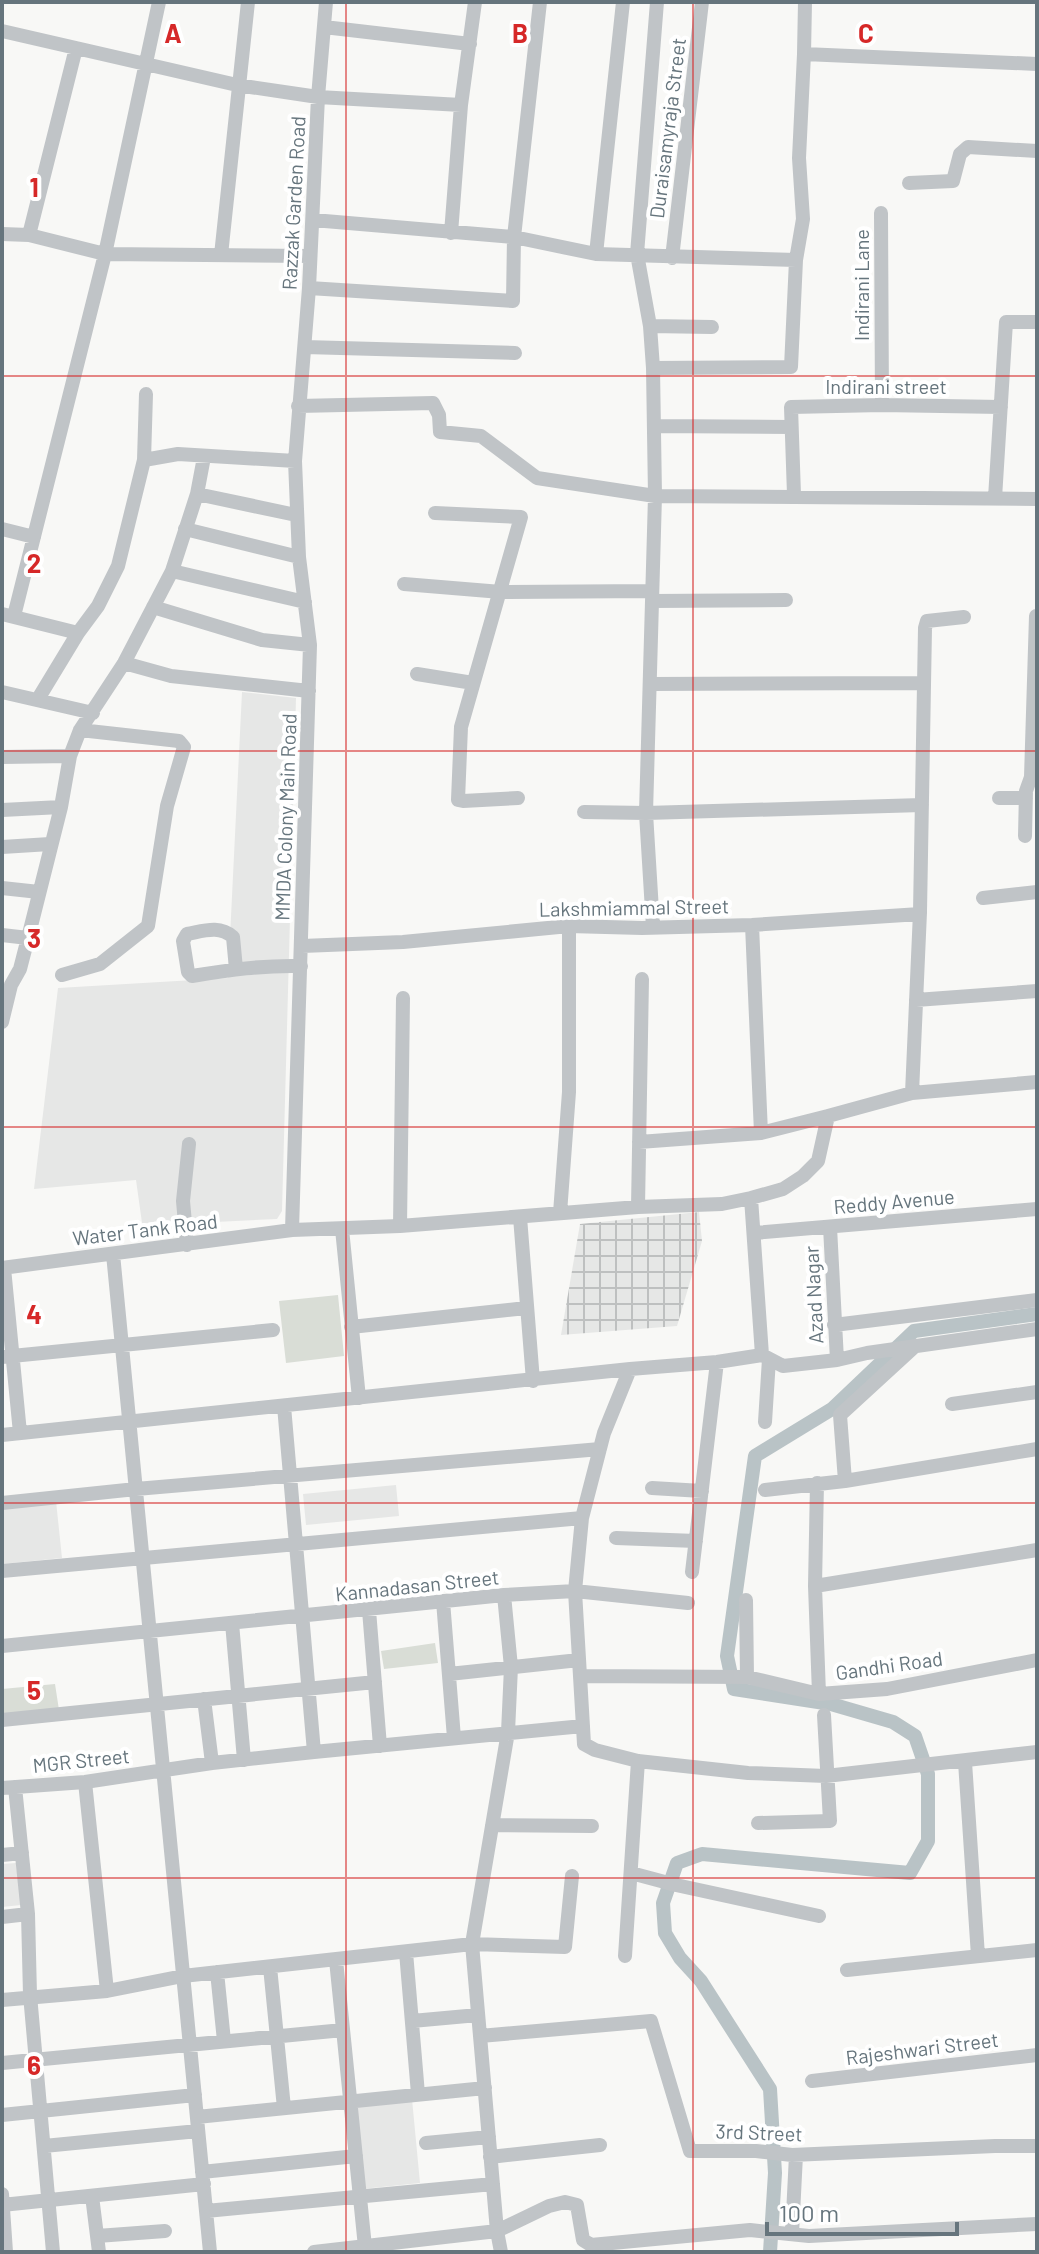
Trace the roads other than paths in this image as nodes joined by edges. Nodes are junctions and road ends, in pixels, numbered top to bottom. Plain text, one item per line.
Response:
1 (159, 2) edge
2 (248, 2) edge
3 (326, 2) edge
4 (475, 2) edge
5 (540, 2) edge
6 (623, 2) edge
7 (657, 2) edge
8 (702, 2) edge
9 (805, 2) edge
10 (324, 27) junction
11 (2, 31) edge
12 (470, 44) junction
13 (76, 48) junction
14 (804, 54) junction
15 (1037, 64) edge
16 (145, 65) junction
17 (237, 85) junction
18 (318, 97) junction
19 (461, 105) junction
20 (1037, 151) edge
21 (909, 183) dead end
22 (881, 213) dead end
23 (313, 220) junction
24 (451, 233) junction
25 (2, 234) edge
26 (29, 235) junction
27 (514, 237) junction
28 (105, 254) junction
29 (596, 254) junction
30 (637, 254) junction
31 (221, 255) junction
32 (310, 256) junction
33 (672, 258) junction
34 (796, 260) junction
35 (309, 288) junction
36 (1037, 322) edge
37 (650, 326) junction
38 (712, 327) dead end
39 (305, 347) junction
40 (515, 353) dead end
41 (653, 368) junction
42 (146, 394) dead end
43 (882, 405) junction
44 (298, 406) junction
45 (1001, 407) junction
46 (654, 426) junction
47 (790, 427) junction
48 (204, 457) junction
49 (144, 460) junction
50 (295, 461) junction
51 (197, 494) junction
52 (794, 495) junction
53 (655, 496) junction
54 (995, 498) junction
55 (1037, 499) edge
56 (435, 513) dead end
57 (296, 515) junction
58 (2, 529) edge
59 (185, 529) junction
60 (34, 537) junction
61 (299, 557) junction
62 (172, 571) junction
63 (404, 584) dead end
64 (501, 592) junction
65 (653, 596) junction
66 (786, 600) dead end
67 (305, 602) junction
68 (153, 607) junction
69 (8, 615) edge
70 (1036, 616) edge
71 (964, 617) dead end
72 (78, 633) junction
73 (310, 645) junction
74 (124, 663) junction
75 (417, 674) dead end
76 (473, 683) junction
77 (924, 683) junction
78 (651, 684) junction
79 (309, 691) junction
80 (2, 692) edge
81 (38, 699) junction
82 (93, 713) junction
83 (80, 730) junction
84 (70, 756) junction
85 (2, 757) edge
86 (1034, 777) edge
87 (518, 798) dead end
88 (999, 798) dead end
89 (1026, 798) junction
90 (922, 805) junction
91 (61, 807) junction
92 (2, 810) edge
93 (584, 812) dead end
94 (646, 813) junction
95 (1025, 836) dead end
96 (50, 844) junction
97 (2, 847) edge
98 (2, 888) edge
99 (39, 892) junction
100 (1037, 892) edge
101 (983, 898) dead end
102 (920, 914) junction
103 (752, 925) junction
104 (569, 926) junction
105 (653, 927) junction
106 (2, 935) edge
107 (28, 938) junction
108 (302, 946) junction
109 (301, 966) junction
110 (20, 969) junction
111 (236, 969) junction
112 (2, 970) edge
113 (62, 975) dead end
114 (642, 979) dead end
115 (7, 985) edge
116 (1037, 991) edge
117 (403, 998) dead end
118 (916, 1000) junction
119 (3, 1015) edge
120 (1037, 1082) edge
121 (912, 1093) junction
122 (828, 1116) junction
123 (761, 1133) junction
124 (639, 1142) junction
125 (189, 1144) dead end
126 (751, 1198) junction
127 (638, 1207) junction
128 (1037, 1209) edge
129 (560, 1213) junction
130 (520, 1217) junction
131 (400, 1226) junction
132 (830, 1227) junction
133 (342, 1229) junction
134 (292, 1230) junction
135 (754, 1233) junction
136 (187, 1245) junction
137 (113, 1254) junction
138 (3, 1268) edge
139 (1037, 1300) edge
140 (526, 1308) junction
141 (834, 1325) junction
142 (351, 1327) junction
143 (1037, 1329) edge
144 (273, 1330) dead end
145 (122, 1343) junction
146 (913, 1348) junction
147 (8, 1356) edge
148 (765, 1357) junction
149 (837, 1360) junction
150 (717, 1362) junction
151 (630, 1369) junction
152 (533, 1381) junction
153 (1037, 1392) edge
154 (359, 1398) junction
155 (952, 1404) dead end
156 (284, 1406) junction
157 (130, 1421) junction
158 (765, 1422) dead end
159 (20, 1433) junction
160 (2, 1435) edge
161 (600, 1449) junction
162 (1037, 1449) edge
163 (291, 1475) junction
164 (845, 1481) junction
165 (817, 1483) junction
166 (652, 1488) dead end
167 (136, 1489) junction
168 (765, 1490) dead end
169 (702, 1491) junction
170 (2, 1503) edge
171 (582, 1518) junction
172 (616, 1538) dead end
173 (696, 1541) junction
174 (298, 1545) junction
175 (1037, 1550) edge
176 (144, 1558) junction
177 (2, 1571) edge
178 (692, 1572) dead end
179 (815, 1586) junction
180 (575, 1591) junction
181 (504, 1595) junction
182 (746, 1600) dead end
183 (443, 1601) junction
184 (688, 1603) dead end
185 (369, 1610) junction
186 (301, 1617) junction
187 (232, 1623) junction
188 (150, 1631) junction
189 (2, 1646) edge
190 (579, 1660) junction
191 (1037, 1660) edge
192 (511, 1667) junction
193 (449, 1674) junction
194 (582, 1676) junction
195 (747, 1677) junction
196 (375, 1682) junction
197 (307, 1689) junction
198 (819, 1694) junction
199 (239, 1695) junction
200 (204, 1699) junction
201 (157, 1703) junction
202 (824, 1715) dead end
203 (2, 1720) edge
204 (583, 1726) junction
205 (508, 1732) junction
206 (454, 1738) junction
207 (380, 1746) junction
208 (314, 1752) junction
209 (1037, 1752) edge
210 (244, 1760) junction
211 (638, 1761) junction
212 (965, 1762) junction
213 (212, 1763) junction
214 (163, 1770) junction
215 (826, 1776) junction
216 (85, 1782) junction
217 (9, 1788) edge
218 (758, 1823) dead end
219 (492, 1825) junction
220 (592, 1826) dead end
221 (22, 1853) junction
222 (2, 1855) edge
223 (631, 1873) junction
224 (572, 1876) dead end
225 (28, 1914) junction
226 (819, 1916) dead end
227 (2, 1917) edge
228 (472, 1944) junction
229 (1037, 1950) edge
230 (406, 1952) junction
231 (625, 1956) dead end
232 (978, 1956) junction
233 (336, 1960) junction
234 (270, 1967) junction
235 (847, 1970) dead end
236 (217, 1972) junction
237 (183, 1976) junction
238 (107, 1991) junction
239 (30, 1995) junction
240 (2, 2000) edge
241 (478, 2015) junction
242 (412, 2021) junction
243 (343, 2030) junction
244 (480, 2036) junction
245 (277, 2037) junction
246 (224, 2041) junction
247 (190, 2044) junction
248 (1037, 2055) edge
249 (37, 2059) junction
250 (2, 2063) edge
251 (812, 2081) dead end
252 (485, 2088) junction
253 (418, 2094) junction
254 (195, 2095) junction
255 (350, 2101) junction
256 (284, 2108) junction
257 (41, 2111) junction
258 (2, 2115) edge
259 (198, 2124) junction
260 (489, 2137) junction
261 (426, 2143) dead end
262 (600, 2145) dead end
263 (44, 2146) junction
264 (1037, 2146) edge
265 (794, 2155) junction
266 (356, 2156) junction
267 (490, 2157) junction
268 (203, 2178) junction
269 (493, 2184) junction
270 (2, 2194) edge
271 (92, 2196) junction
272 (360, 2197) junction
273 (49, 2200) junction
274 (2, 2204) edge
275 (206, 2211) junction
276 (1037, 2224) edge
277 (165, 2231) dead end
278 (497, 2231) junction
279 (788, 2234) junction
280 (97, 2236) junction
281 (365, 2247) junction
282 (5, 2252) edge
283 (53, 2252) edge
284 (99, 2252) edge
285 (210, 2252) edge
286 (314, 2252) edge
287 (501, 2252) edge

1 - 16 street
2 - 17 street
3 - 10 street, Razzak Garden Road
4 - 12 street
5 - 27 street
6 - 29 street
7 - 30 street
8 - 33 street, Duraisamyraja Street
9 - 14 street
10 - 12 street
10 - 18 street, Razzak Garden Road
11 - 13 street
12 - 19 street
13 - 16 street
13 - 26 street
14 - 15 street
14 - 34 street
16 - 17 street
16 - 28 street
17 - 18 street
17 - 31 street
18 - 19 street
18 - 23 street, Razzak Garden Road
19 - 24 street
20 - 21 street
22 - 43 street, Indirani Lane
23 - 24 street
23 - 32 street, Razzak Garden Road
24 - 27 street
25 - 26 street
26 - 28 street
27 - 29 street
27 - 35 street
28 - 31 street
28 - 60 street
29 - 30 street
30 - 33 street
30 - 37 street
31 - 32 street
32 - 35 street, Razzak Garden Road
33 - 34 street
34 - 41 street
35 - 39 street, Razzak Garden Road
36 - 45 street
37 - 38 street
37 - 41 street
39 - 40 street
39 - 44 street, Razzak Garden Road
41 - 46 street
42 - 49 street
43 - 45 street, Indirani street
43 - 47 street, Indirani street
44 - 50 street, MMDA Colony Main Road
44 - 53 street
45 - 54 street
46 - 47 street
46 - 53 street
47 - 52 street
48 - 49 street
48 - 50 street
48 - 51 street
49 - 72 street
50 - 57 street, MMDA Colony Main Road
51 - 57 street
51 - 59 street
52 - 53 street
52 - 54 street
53 - 65 street
54 - 55 street
56 - 64 street
57 - 61 street, MMDA Colony Main Road
58 - 60 street
59 - 61 street
59 - 62 street
60 - 69 street
61 - 67 street, MMDA Colony Main Road
62 - 67 street
62 - 68 street
63 - 64 street
64 - 65 street
64 - 76 street
65 - 66 street
65 - 78 street
67 - 73 street, MMDA Colony Main Road
68 - 73 street
68 - 74 street
69 - 72 street
70 - 86 street
71 - 77 street
72 - 81 street
73 - 79 street, MMDA Colony Main Road
74 - 79 street
74 - 82 street
75 - 76 street
76 - 87 street
77 - 78 street
77 - 90 street
78 - 94 street
79 - 108 street, MMDA Colony Main Road
80 - 81 street
81 - 82 street
82 - 83 street
83 - 84 street
83 - 113 street
84 - 85 street
84 - 91 street
86 - 89 street
88 - 89 street
89 - 95 street
90 - 94 street
90 - 102 street
91 - 92 street
91 - 96 street
93 - 94 street
94 - 105 street
96 - 97 street
96 - 99 street
98 - 99 street
99 - 107 street
100 - 101 street
102 - 103 street, Lakshmiammal Street
102 - 118 street
103 - 105 street, Lakshmiammal Street
103 - 123 street
104 - 105 street, Lakshmiammal Street
104 - 108 street, Lakshmiammal Street
104 - 129 street
106 - 107 street
107 - 110 street
108 - 109 street, MMDA Colony Main Road
109 - 111 street
109 - 134 street, MMDA Colony Main Road
110 - 112 street
110 - 115 street
111 - 111 street
114 - 124 street
115 - 119 street
116 - 118 street
117 - 131 street
118 - 121 street
120 - 121 street
121 - 122 street
122 - 123 street
122 - 126 street, Water Tank Road
123 - 124 street
124 - 127 street
125 - 136 street
126 - 127 street, Water Tank Road
126 - 135 street
127 - 129 street, Water Tank Road
128 - 132 street, Reddy Avenue
129 - 130 street, Water Tank Road
130 - 131 street, Water Tank Road
130 - 140 street
131 - 133 street, Water Tank Road
132 - 135 street, Reddy Avenue
132 - 141 street, Azad Nagar
133 - 134 street, Water Tank Road
133 - 142 street
134 - 136 street, Water Tank Road
135 - 148 street
136 - 137 street, Water Tank Road
137 - 138 street, Water Tank Road
137 - 145 street
138 - 147 street
139 - 141 street
140 - 142 street
140 - 152 street
141 - 149 street, Azad Nagar
142 - 154 street
143 - 146 street
144 - 145 street
145 - 147 street
145 - 157 street
146 - 149 street
146 - 164 street
147 - 159 street
148 - 149 street
148 - 150 street
148 - 158 street
150 - 151 street
150 - 169 street
151 - 152 street
151 - 161 street
152 - 154 street
153 - 155 street
154 - 156 street
156 - 157 street
156 - 163 street
157 - 159 street
157 - 167 street
159 - 160 street
161 - 163 street
161 - 171 street
162 - 164 street
163 - 167 street
163 - 174 street
164 - 165 street
165 - 168 street
165 - 179 street
166 - 169 street
167 - 170 street
167 - 176 street
169 - 173 street
171 - 174 street
171 - 180 street
172 - 173 street
173 - 178 street
174 - 176 street
174 - 186 street
175 - 179 street
176 - 177 street
176 - 188 street
179 - 198 street
180 - 181 street, Kannadasan Street
180 - 184 street, Kannadasan Street
180 - 190 street
181 - 183 street, Kannadasan Street
181 - 192 street
182 - 195 street
183 - 185 street, Kannadasan Street
183 - 193 street
185 - 186 street, Kannadasan Street
185 - 196 street
186 - 187 street, Kannadasan Street
186 - 197 street
187 - 188 street, Kannadasan Street
187 - 199 street
188 - 189 street, Kannadasan Street
188 - 201 street
190 - 192 street
190 - 194 street
191 - 198 street, Gandhi Road
192 - 193 street
192 - 205 street
193 - 206 street
194 - 195 street, Gandhi Road
194 - 204 street
195 - 198 street, Gandhi Road
196 - 197 street
196 - 207 street
197 - 199 street
197 - 208 street
199 - 200 street
199 - 210 street
200 - 201 street
200 - 213 street
201 - 203 street
201 - 214 street
202 - 215 street
204 - 205 street, MGR Street
204 - 211 street
205 - 206 street, MGR Street
205 - 219 street
206 - 207 street, MGR Street
207 - 208 street, MGR Street
208 - 210 street, MGR Street
209 - 212 street
210 - 213 street, MGR Street
211 - 215 street
211 - 223 street
212 - 215 street
212 - 232 street
213 - 214 street, MGR Street
214 - 216 street, MGR Street
214 - 237 street
215 - 218 street
216 - 217 street, MGR Street
216 - 238 street
217 - 221 street
219 - 220 street
219 - 228 street
221 - 222 street
221 - 225 street
223 - 226 street
223 - 231 street
224 - 228 street
225 - 227 street
225 - 239 street
228 - 230 street
228 - 241 street
229 - 232 street
230 - 233 street
230 - 242 street
232 - 235 street
233 - 234 street
233 - 243 street
234 - 236 street
234 - 245 street
236 - 237 street
236 - 246 street
237 - 238 street
237 - 247 street
238 - 239 street
239 - 240 street
239 - 249 street
241 - 242 street
241 - 244 street
242 - 253 street
243 - 245 street
243 - 255 street
244 - 252 street
244 - 265 street, 3rd Street
245 - 246 street
245 - 256 street
246 - 247 street
247 - 249 street
247 - 254 street
248 - 251 street, Rajeshwari Street
249 - 250 street
249 - 257 street
252 - 253 street
252 - 260 street
253 - 255 street
254 - 257 street
254 - 259 street
255 - 256 street
255 - 266 street
256 - 259 street
257 - 258 street
257 - 263 street
259 - 263 street
259 - 268 street
260 - 261 street
260 - 267 street
262 - 267 street
263 - 273 street
264 - 265 street, 3rd Street
265 - 279 street
266 - 268 street
266 - 272 street
267 - 269 street
268 - 271 street
268 - 275 street
269 - 272 street
269 - 278 street
270 - 274 street
271 - 273 street
271 - 280 street
272 - 275 street
272 - 281 street
273 - 274 street
273 - 283 street
274 - 282 street
275 - 285 street
276 - 279 street
277 - 280 street
278 - 279 street
278 - 281 street
278 - 287 street
280 - 284 street
281 - 286 street

